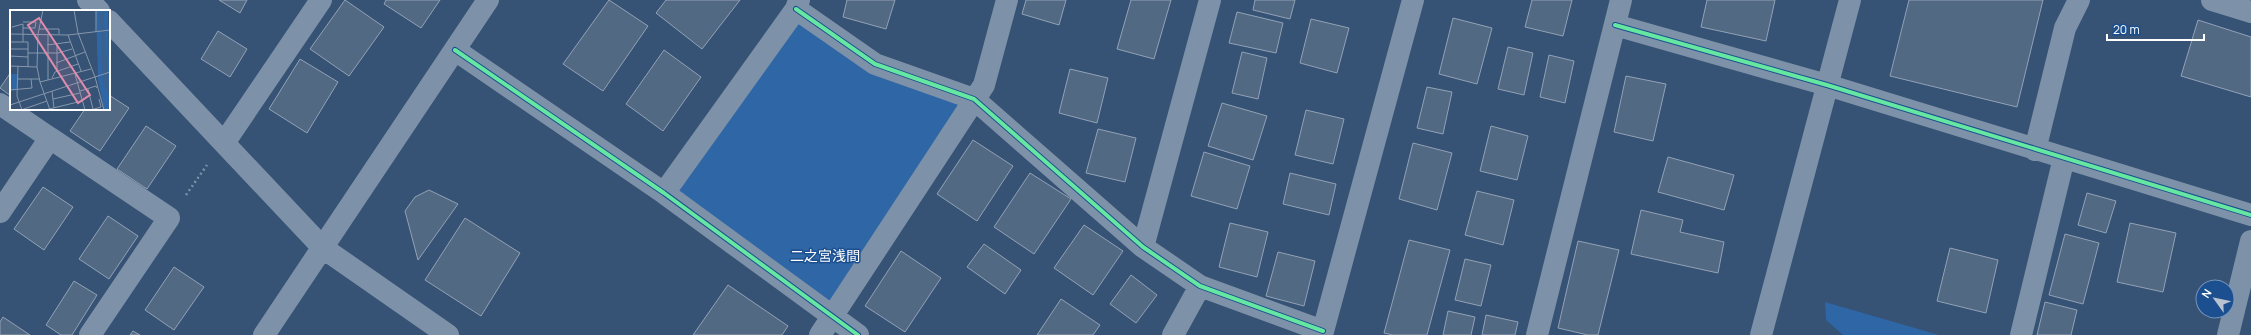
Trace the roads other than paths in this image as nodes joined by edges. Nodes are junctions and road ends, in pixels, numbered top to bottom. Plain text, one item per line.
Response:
1 (88, 0) edge
2 (321, 0) edge
3 (488, 0) edge
4 (1007, 0) edge
5 (1210, 0) edge
6 (1413, 0) edge
7 (1621, 0) edge
8 (1850, 0) edge
9 (2079, 0) edge
10 (2212, 0) edge
11 (797, 4) edge
12 (99, 10) edge
13 (2251, 12) edge
14 (110, 22) edge
15 (1614, 25) junction
16 (455, 50) junction
17 (1827, 85) junction
18 (974, 99) junction
19 (0, 104) edge
20 (50, 138) junction
21 (224, 143) junction
22 (2035, 150) junction
23 (2064, 158) junction
24 (664, 193) junction
25 (0, 212) edge
26 (2251, 215) edge
27 (2251, 241) edge
28 (1143, 247) junction
29 (324, 248) junction
30 (1200, 286) junction
31 (826, 326) edge
32 (1323, 333) edge
33 (90, 335) edge
34 (264, 335) edge
35 (448, 335) edge
36 (858, 335) edge
37 (1174, 335) edge
38 (1537, 335) edge
39 (1761, 335) edge
40 (2021, 335) edge
41 (2228, 335) edge

1 - 12 street
2 - 21 street
3 - 16 street
4 - 18 street
5 - 28 street
6 - 32 street
7 - 15 street
8 - 17 street
9 - 22 street
10 - 13 street
11 - 18 street
11 - 24 street
14 - 21 street
15 - 17 street
15 - 38 street
16 - 24 street
16 - 29 street
17 - 22 street
17 - 39 street
18 - 28 street
18 - 31 street
19 - 20 street
20 - 25 street
20 - 33 street
21 - 29 street
22 - 23 street
23 - 26 street
23 - 40 street
24 - 31 street
27 - 41 street
28 - 30 street
29 - 34 street
29 - 35 street
30 - 32 street
30 - 37 street
31 - 36 street

